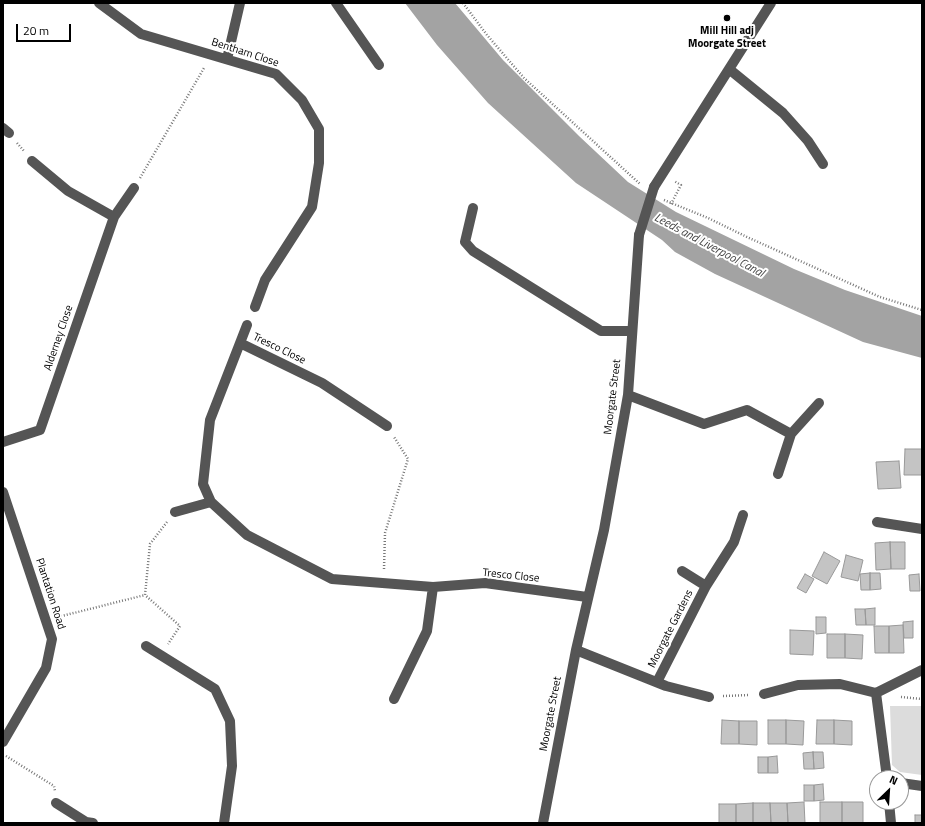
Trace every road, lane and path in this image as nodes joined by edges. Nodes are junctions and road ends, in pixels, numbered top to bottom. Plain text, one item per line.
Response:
1 (99, 3) edge
2 (240, 3) edge
3 (336, 3) edge
4 (463, 3) edge
5 (771, 3) edge
6 (212, 55) junction
7 (227, 59) junction
8 (379, 65) dead end
9 (729, 69) junction
10 (6, 131) edge
11 (32, 161) joint
12 (823, 164) dead end
13 (662, 175) junction
14 (642, 187) dead end
15 (134, 188) joint
16 (660, 197) dead end
17 (671, 204) junction
18 (473, 208) dead end
19 (114, 217) junction
20 (255, 307) dead end
21 (922, 310) edge
22 (247, 325) dead end
23 (632, 331) junction
24 (240, 343) junction
25 (628, 395) junction
26 (819, 403) dead end
27 (387, 426) joint
28 (791, 434) junction
29 (3, 442) edge
30 (778, 474) dead end
31 (3, 492) edge
32 (211, 502) junction
33 (175, 512) joint
34 (743, 515) dead end
35 (877, 522) dead end
36 (922, 529) edge
37 (682, 571) dead end
38 (384, 583) junction
39 (706, 586) junction
40 (433, 587) junction
41 (145, 595) junction
42 (587, 597) junction
43 (46, 620) junction
44 (146, 646) dead end
45 (576, 650) junction
46 (161, 655) junction
47 (922, 670) edge
48 (657, 682) junction
49 (876, 693) junction
50 (764, 694) joint
51 (709, 697) joint
52 (394, 699) dead end
53 (3, 742) edge
54 (3, 754) edge
55 (886, 770) edge
56 (909, 784) edge
57 (922, 786) edge
58 (56, 803) joint
59 (890, 810) edge
60 (93, 823) edge
61 (224, 823) edge
62 (543, 823) edge
63 (891, 823) edge

1 - 6 street, Bentham Close
2 - 7 street
3 - 8 street
4 - 14 path
5 - 9 street, Moorgate Street
6 - 7 street, Bentham Close
6 - 15 path
7 - 20 street, Bentham Close
9 - 12 street
9 - 13 street, Moorgate Street
10 - 11 path
11 - 19 street
13 - 17 path
13 - 23 street, Moorgate Street, bridge
15 - 19 street, Alderney Close
16 - 17 path
17 - 21 path
18 - 23 street
19 - 29 street, Alderney Close
22 - 24 street
23 - 25 street, Moorgate Street
24 - 27 street, Tresco Close
24 - 32 street, Tresco Close
25 - 28 street
25 - 42 street, Moorgate Street
26 - 28 street
27 - 38 path
28 - 30 street
31 - 43 street, Plantation Road
32 - 33 street
32 - 38 street, Tresco Close
33 - 41 path
34 - 39 street, Moorgate Gardens
35 - 36 street
37 - 39 street, Moorgate Gardens
38 - 40 street, Tresco Close
39 - 48 street, Moorgate Gardens
40 - 42 street, Tresco Close
40 - 52 street
41 - 43 path
41 - 46 path
42 - 45 street, Moorgate Street
43 - 53 street, Plantation Road
44 - 46 street
45 - 48 street, Moorgate Gardens
45 - 62 street, Moorgate Street
46 - 61 street
47 - 49 street
48 - 51 street, Moorgate Gardens
49 - 50 street
49 - 55 street
50 - 51 path
54 - 58 path
56 - 57 street
58 - 60 street
59 - 63 street

